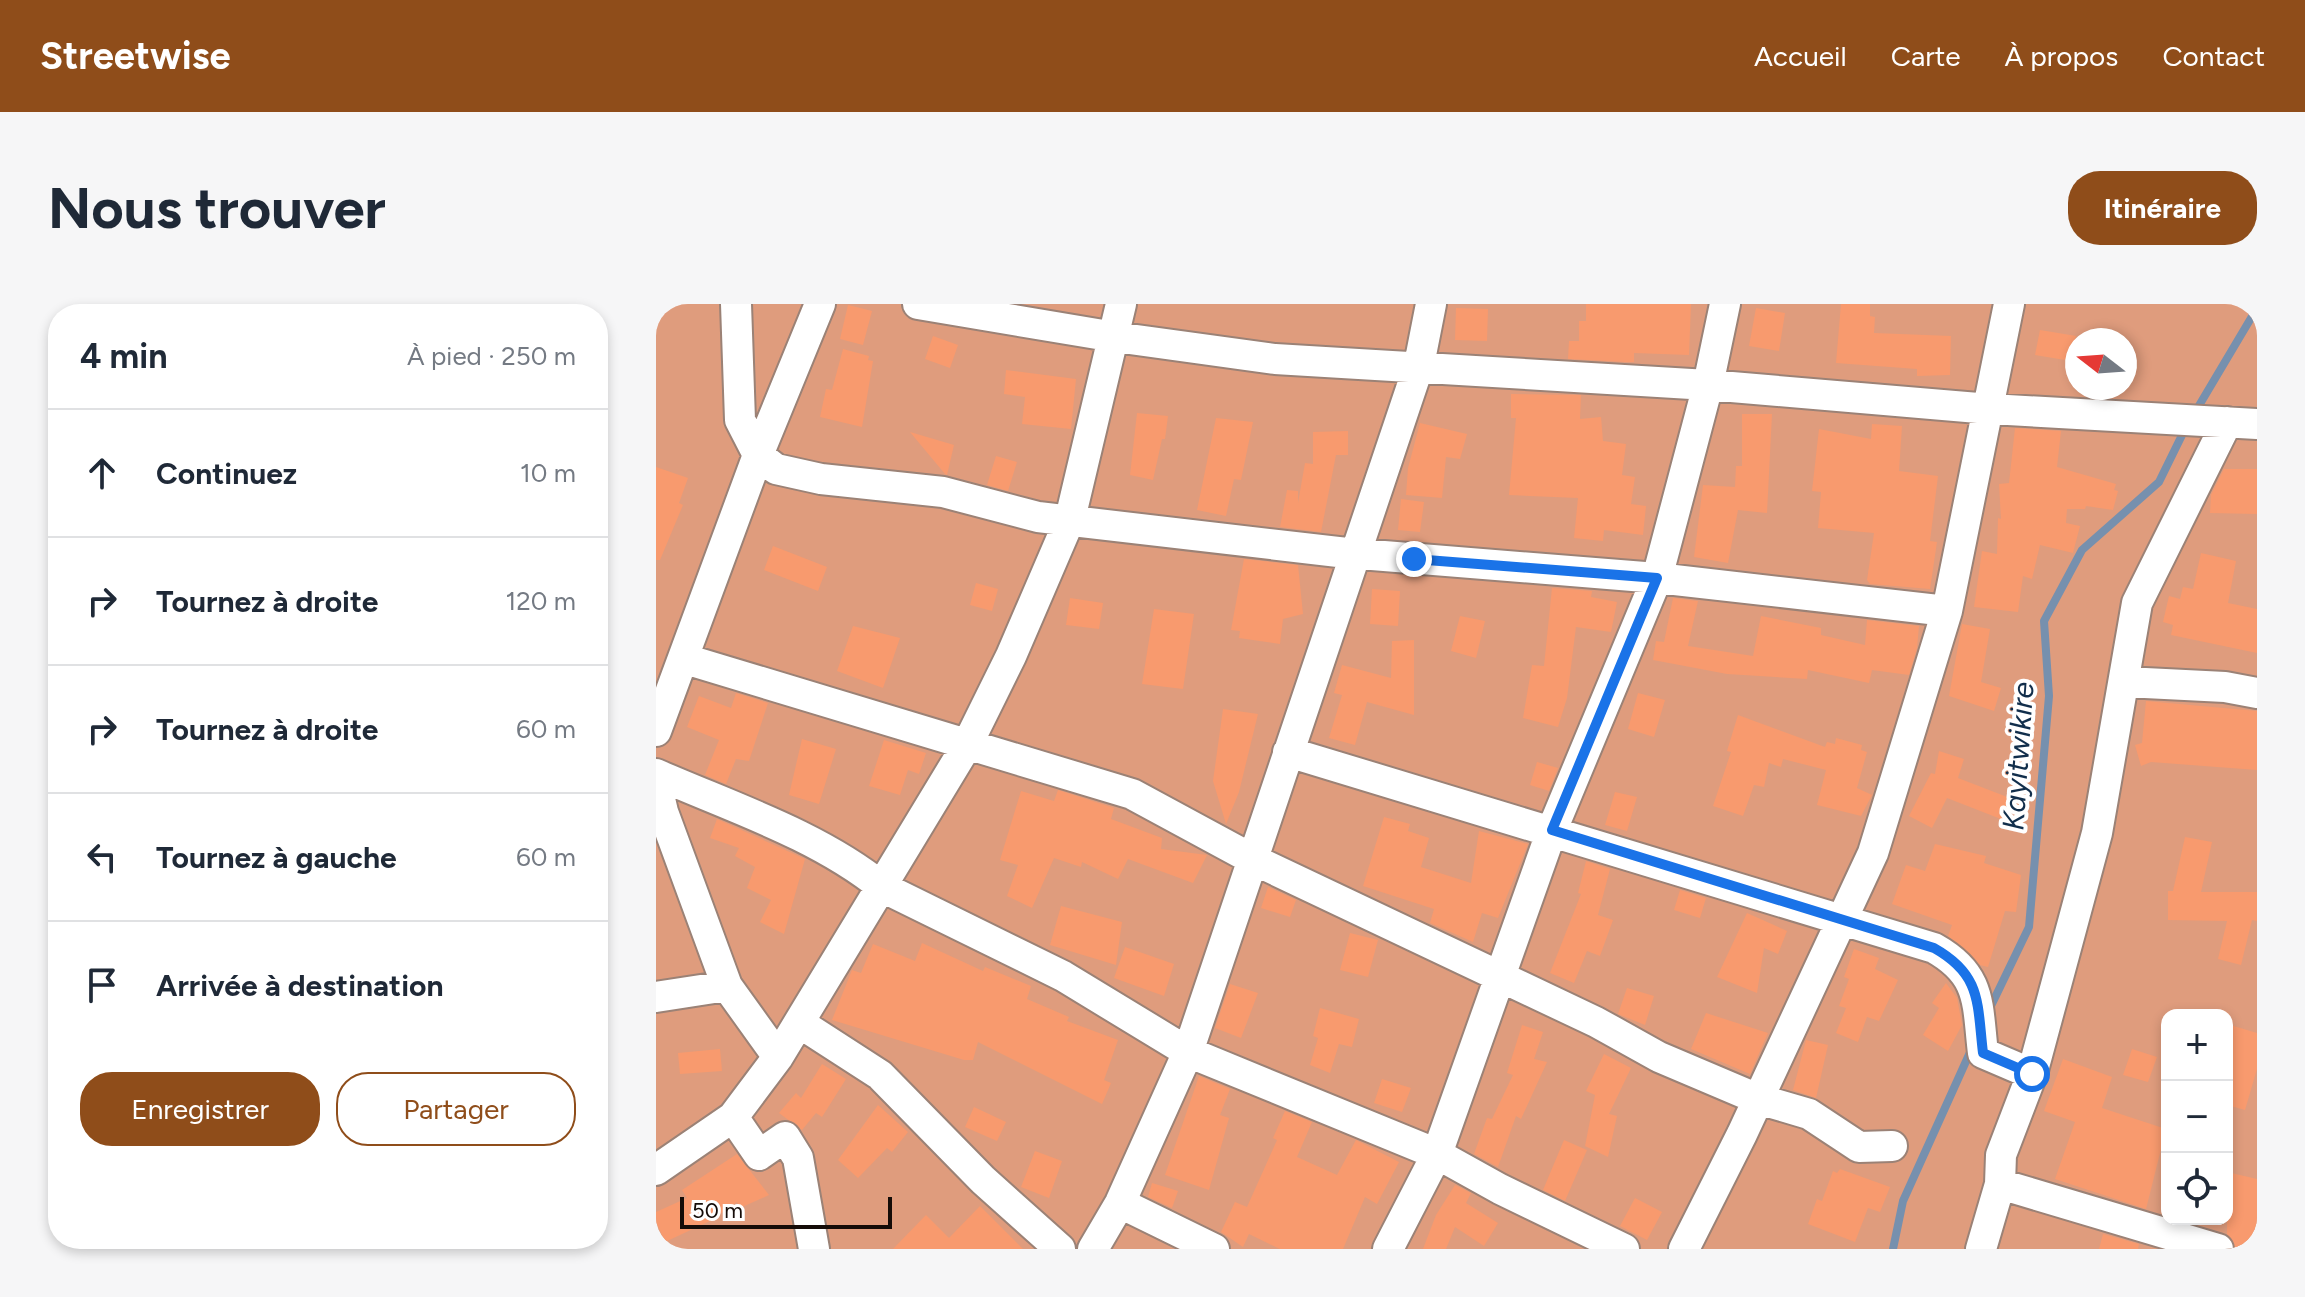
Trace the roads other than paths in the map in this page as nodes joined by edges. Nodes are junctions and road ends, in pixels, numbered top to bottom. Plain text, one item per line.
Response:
1 (736, 304) edge
2 (820, 304) edge
3 (918, 304) edge
4 (1121, 304) edge
5 (1431, 304) edge
6 (1725, 304) edge
7 (2009, 304) edge
8 (1115, 337) junction
9 (1419, 365) junction
10 (1708, 385) junction
11 (1990, 409) junction
12 (2221, 421) junction
13 (2257, 424) edge
14 (758, 455) junction
15 (1070, 519) junction
16 (1353, 554) junction
17 (1657, 578) junction
18 (1947, 611) junction
19 (685, 659) junction
20 (2125, 682) junction
21 (2257, 693) edge
22 (656, 729) edge
23 (967, 745) junction
24 (1288, 752) junction
25 (656, 774) edge
26 (656, 782) edge
27 (1552, 830) junction
28 (1254, 860) junction
29 (882, 887) junction
30 (1843, 920) junction
31 (1502, 977) junction
32 (727, 986) junction
33 (656, 997) edge
34 (801, 1024) junction
35 (1188, 1052) junction
36 (778, 1057) junction
37 (2032, 1074) junction
38 (1758, 1099) junction
39 (733, 1117) junction
40 (1892, 1146) dead end
41 (1437, 1154) junction
42 (656, 1170) edge
43 (2000, 1184) junction
44 (1120, 1203) junction
45 (814, 1249) edge
46 (1060, 1249) edge
47 (1093, 1249) edge
48 (1214, 1249) edge
49 (1388, 1249) edge
50 (1624, 1249) edge
51 (1684, 1249) edge
52 (1981, 1249) edge
53 (2218, 1249) edge

1 - 14 street
2 - 14 street
3 - 8 street
4 - 8 street
5 - 9 street
6 - 10 street
7 - 11 street
8 - 9 street
8 - 15 street
9 - 10 street
9 - 16 street
10 - 11 street
10 - 17 street
11 - 12 street
11 - 18 street
12 - 13 street
12 - 20 street
14 - 15 street
14 - 19 street
15 - 16 street
15 - 23 street
16 - 17 street
16 - 24 street
17 - 18 street
17 - 27 street
18 - 30 street
19 - 22 street
19 - 23 street
20 - 21 street
20 - 37 street
23 - 28 street
23 - 29 street
24 - 27 street
24 - 28 street
25 - 29 street
26 - 32 street
27 - 30 street
27 - 31 street
28 - 31 street
28 - 35 street
29 - 34 street
29 - 35 street
30 - 37 street
30 - 38 street
31 - 38 street
31 - 41 street
32 - 33 street
32 - 36 street
34 - 36 street
34 - 46 street
35 - 41 street
35 - 44 street
36 - 39 street
37 - 43 street
38 - 40 street
38 - 51 street
39 - 42 street
39 - 45 street
41 - 49 street
41 - 50 street
43 - 52 street
43 - 53 street
44 - 47 street
44 - 48 street

